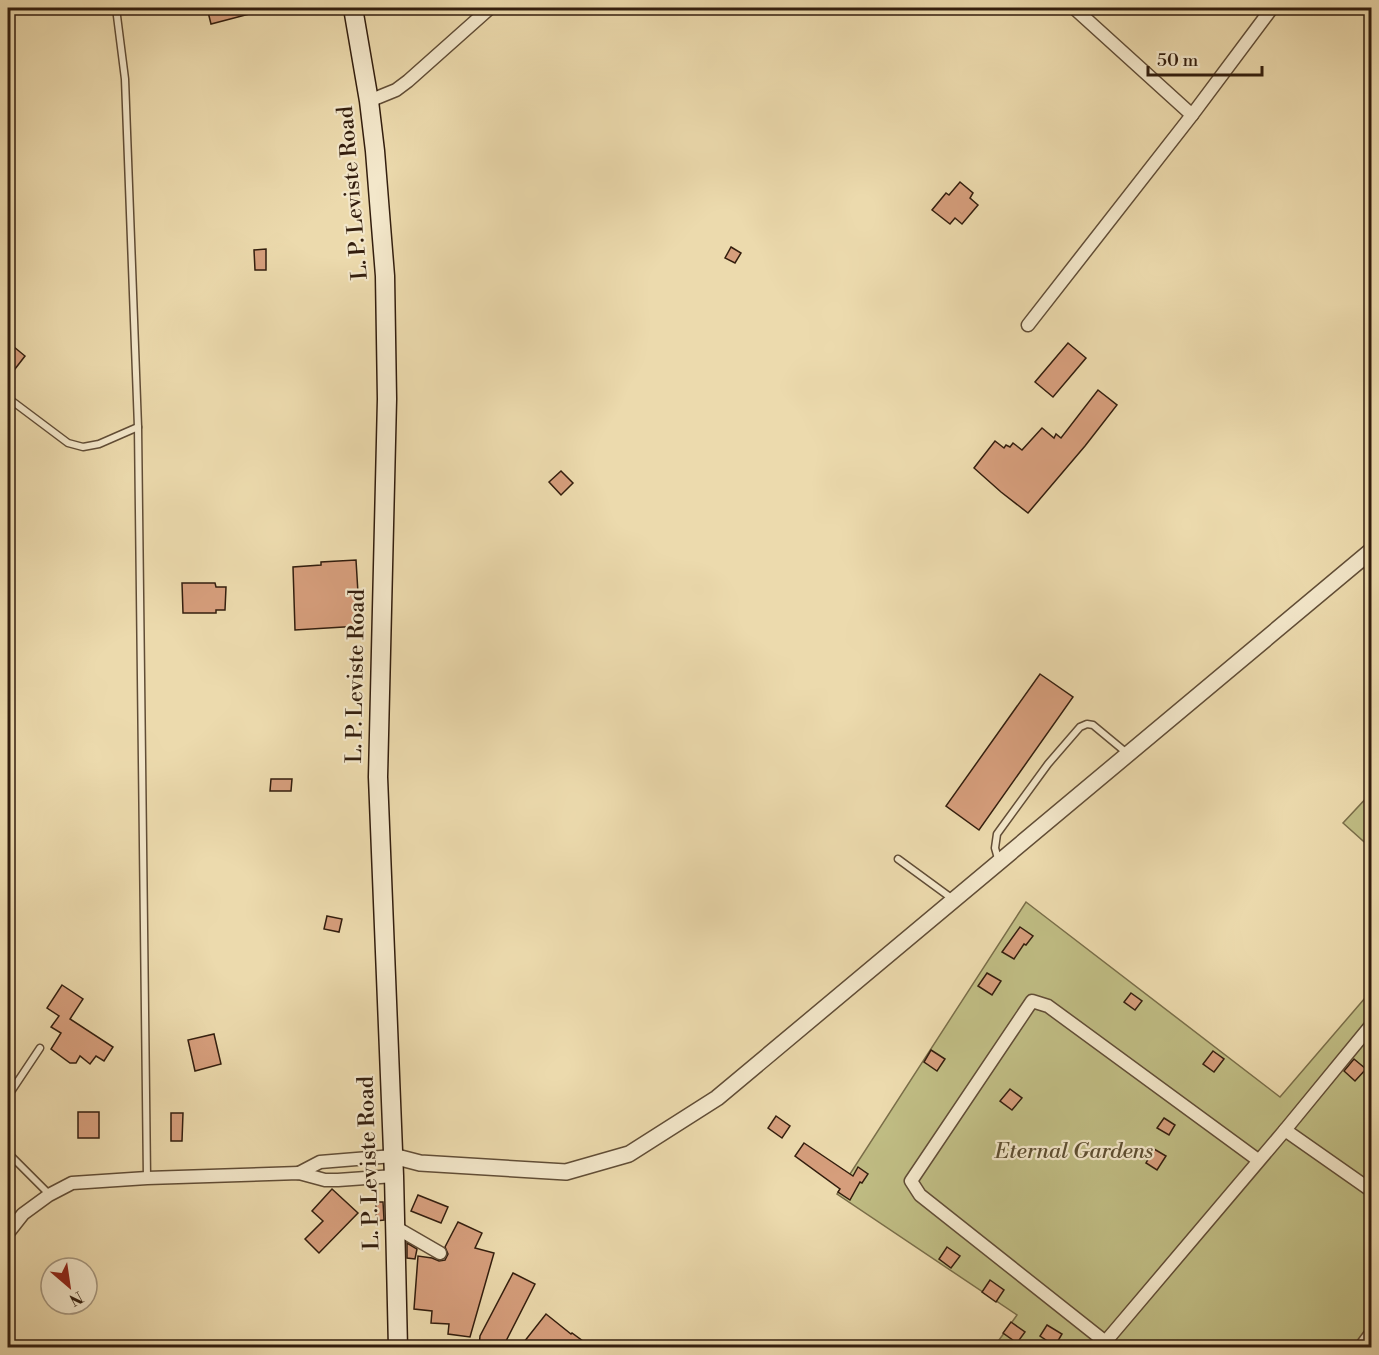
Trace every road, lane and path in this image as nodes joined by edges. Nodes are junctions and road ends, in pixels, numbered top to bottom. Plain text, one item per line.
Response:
1 (116, 8) edge
2 (353, 8) edge
3 (490, 8) edge
4 (1074, 8) edge
5 (1272, 8) edge
6 (369, 101) junction
7 (1192, 115) junction
8 (1028, 326) dead end
9 (8, 398) edge
10 (138, 427) junction
11 (1371, 550) edge
12 (1128, 755) junction
13 (898, 859) dead end
14 (999, 863) junction
15 (954, 900) junction
16 (1371, 1024) edge
17 (40, 1048) dead end
18 (8, 1096) edge
19 (1285, 1130) junction
20 (8, 1153) edge
21 (393, 1156) junction
22 (1258, 1160) junction
23 (420, 1163) junction
24 (299, 1173) junction
25 (394, 1176) junction
26 (147, 1178) junction
27 (1371, 1191) edge
28 (49, 1195) junction
29 (395, 1227) junction
30 (8, 1233) edge
31 (440, 1253) dead end
32 (1371, 1332) edge
33 (1106, 1346) edge
34 (398, 1347) edge
35 (1360, 1347) edge

1 - 10 lane
2 - 6 main road, L. P. Leviste Road
3 - 6 street
4 - 7 street
5 - 7 street
6 - 21 main road, L. P. Leviste Road
7 - 8 street
9 - 10 lane
10 - 26 lane
11 - 12 street
12 - 14 street
12 - 14 lane
13 - 15 lane
14 - 15 street
15 - 23 street
16 - 19 street
17 - 18 lane
19 - 22 street
19 - 27 street
20 - 28 lane
21 - 23 street
21 - 24 street
21 - 25 main road, L. P. Leviste Road
22 - 33 street
22 - 33 street
23 - 25 street
24 - 25 street
24 - 26 street
25 - 29 main road, L. P. Leviste Road
26 - 28 street
28 - 30 street
29 - 31 street
29 - 34 main road, L. P. Leviste Road
32 - 35 street

